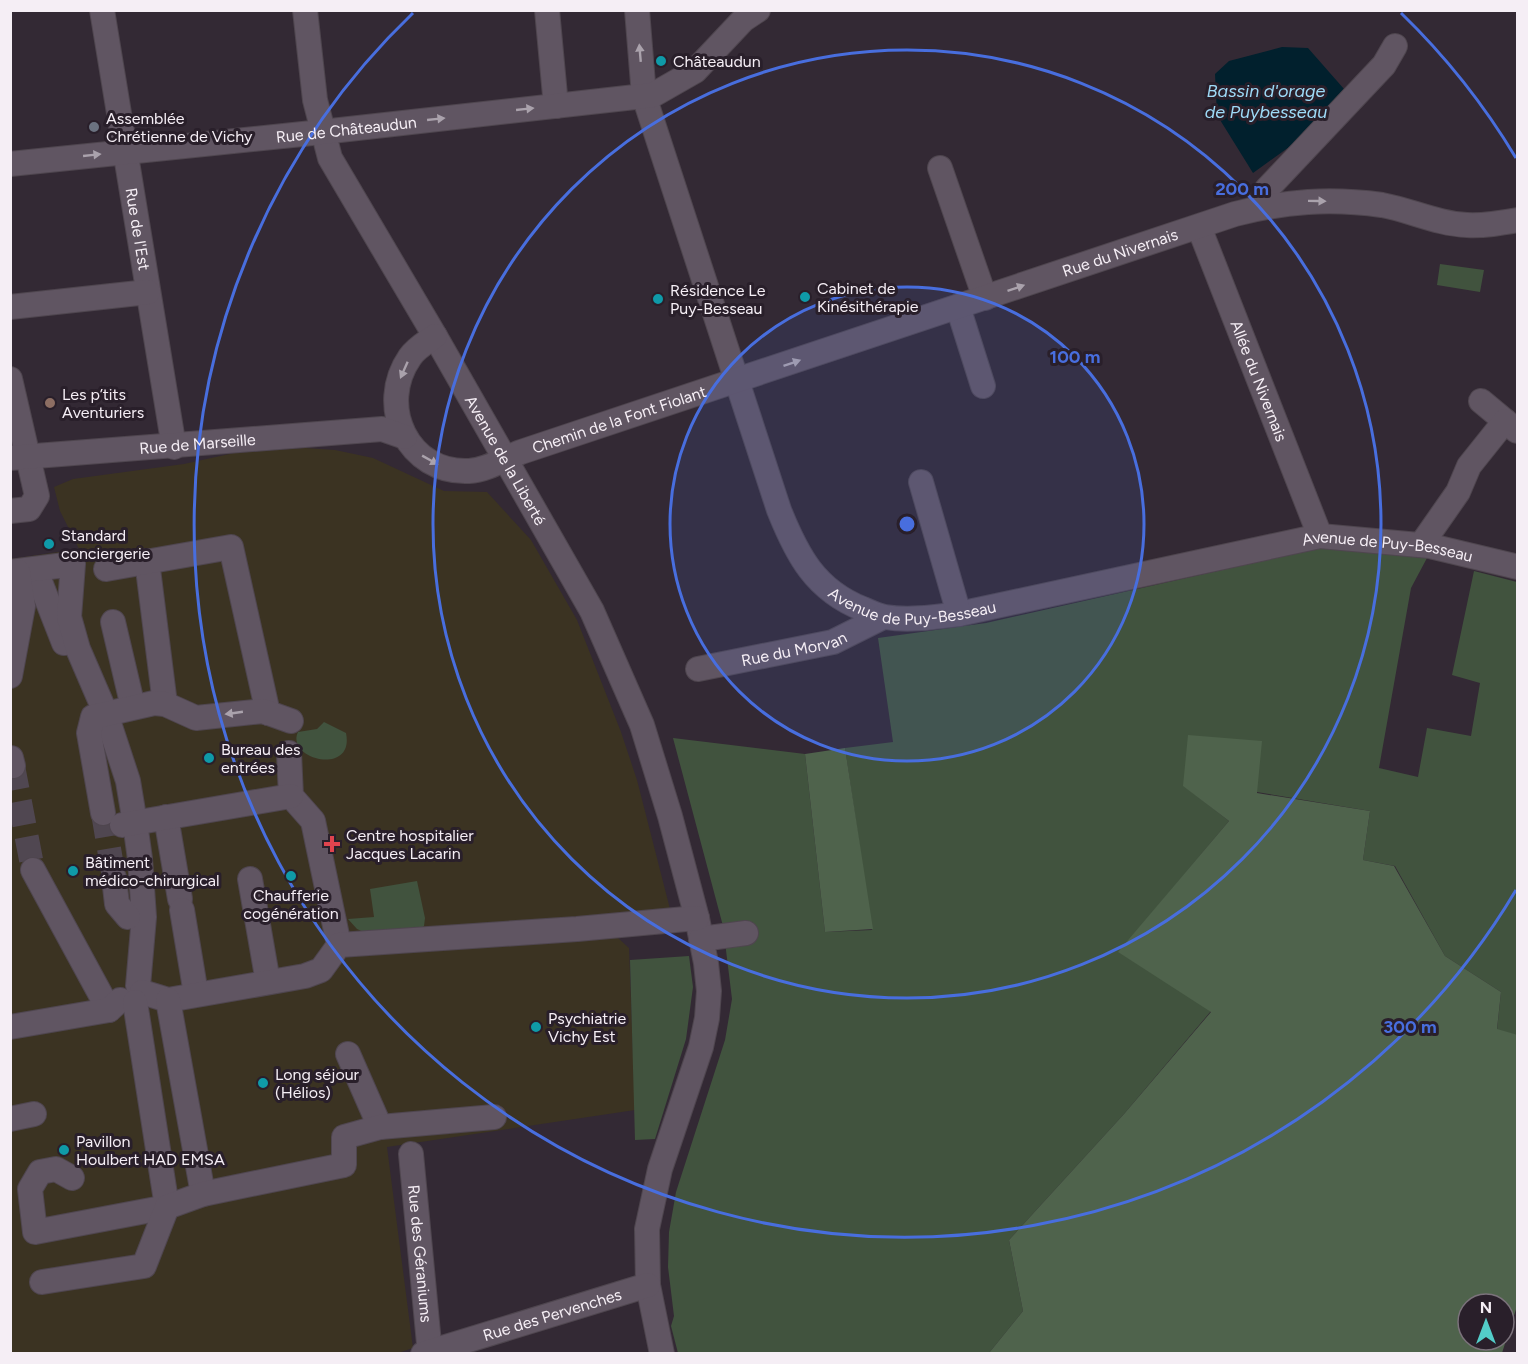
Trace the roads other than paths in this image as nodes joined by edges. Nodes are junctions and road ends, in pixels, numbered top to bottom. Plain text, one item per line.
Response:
1 (102, 10) edge
2 (305, 10) edge
3 (547, 10) edge
4 (637, 10) edge
5 (758, 10) edge
6 (1395, 46) dead end
7 (644, 96) junction
8 (556, 106) junction
9 (322, 132) junction
10 (125, 152) junction
11 (10, 164) edge
12 (940, 168) dead end
13 (1270, 205) junction
14 (1518, 220) edge
15 (1199, 226) junction
16 (148, 292) junction
17 (985, 298) junction
18 (10, 307) edge
19 (958, 308) junction
20 (435, 336) junction
21 (10, 379) edge
22 (736, 382) junction
23 (983, 386) dead end
24 (1481, 401) dead end
25 (389, 422) junction
26 (1511, 426) edge
27 (405, 437) joint
28 (174, 447) junction
29 (19, 457) edge
30 (505, 458) junction
31 (921, 482) dead end
32 (10, 511) edge
33 (1320, 536) junction
34 (1421, 545) junction
35 (147, 561) junction
36 (1518, 567) edge
37 (105, 569) dead end
38 (21, 571) edge
39 (959, 614) junction
40 (883, 617) junction
41 (113, 622) dead end
42 (698, 669) dead end
43 (10, 676) edge
44 (165, 704) junction
45 (133, 707) junction
46 (268, 713) junction
47 (99, 716) junction
48 (291, 721) dead end
49 (288, 753) dead end
50 (291, 796) junction
51 (166, 817) junction
52 (120, 820) junction
53 (33, 870) tunnel mouth
54 (114, 878) tunnel mouth
55 (250, 879) dead end
56 (128, 917) junction
57 (699, 929) junction
58 (746, 933) dead end
59 (339, 945) junction
60 (268, 982) junction
61 (196, 993) junction
62 (130, 995) junction
63 (168, 1000) junction
64 (10, 1027) edge
65 (348, 1054) dead end
66 (34, 1114) dead end
67 (494, 1117) dead end
68 (10, 1119) edge
69 (380, 1126) junction
70 (411, 1154) dead end
71 (72, 1178) dead end
72 (203, 1194) junction
73 (167, 1207) junction
74 (42, 1282) dead end
75 (648, 1285) junction
76 (427, 1353) edge
77 (662, 1353) edge

1 - 10 street, Rue de l'Est
2 - 9 street, Avenue de la Liberté
3 - 8 street
7 -> 4 street, Avenue de Puy-Besseau
5 - 7 street, Rue de Châteaudun
6 - 13 street
7 - 8 street, Rue de Châteaudun
7 - 22 street, Avenue de Puy-Besseau
9 -> 8 street, Rue de Châteaudun
9 - 10 street, Rue de Châteaudun
9 - 20 street, Avenue de la Liberté
11 -> 10 street, Rue de Châteaudun
10 - 16 street, Rue de l'Est
12 - 17 street
13 -> 14 street, Rue du Nivernais
13 - 15 street, Rue du Nivernais
17 -> 15 street, Rue du Nivernais
15 - 33 street, Allée du Nivernais
16 - 18 street
16 - 28 street, Rue de l'Est
17 - 19 street, Rue du Nivernais
22 -> 19 street, Rue du Nivernais
19 - 23 street
20 -> 25 street
20 - 30 street, Avenue de la Liberté
21 - 29 street
22 - 30 street, Chemin de la Font Fiolant
22 - 40 street, Avenue de Puy-Besseau
24 - 26 street
25 - 27 street, Rue de Marseille
25 - 28 street, Rue de Marseille
26 - 34 street
27 -> 30 street, Chemin de la Font Fiolant
28 - 29 street, Rue de Marseille
29 - 32 street
30 - 57 street, Avenue de la Liberté
31 - 39 street
33 - 34 street, Avenue de Puy-Besseau
33 - 39 street, Avenue de Puy-Besseau
34 - 36 street, Avenue de Puy-Besseau
35 - 37 street
35 - 44 street
35 - 46 street
38 - 43 street
38 - 47 street
38 - 47 street
39 - 40 street, Avenue de Puy-Besseau
40 - 42 street, Rue du Morvan
41 - 45 street
44 - 45 street
46 -> 44 street
45 - 47 street
46 - 48 street
47 - 52 street
47 - 52 street
49 - 50 street
50 - 51 street
50 - 59 street
51 - 52 street
51 - 61 street
52 - 56 street
52 - 62 street
53 - 62 street
54 - 56 street
55 - 60 street
56 - 62 street
57 - 58 street
57 - 59 street
57 - 75 street, Avenue de la Liberté
59 - 60 street
60 - 61 street
61 - 63 street
62 - 63 street
62 - 64 street
62 - 73 street
63 - 72 street
65 - 69 street
66 - 68 street
67 - 69 street
69 - 72 street
70 - 76 street, Rue des Géraniums
71 - 73 street
72 - 73 street
73 - 74 street
75 - 76 street, Rue des Pervenches
75 - 77 street, Avenue de la Liberté

